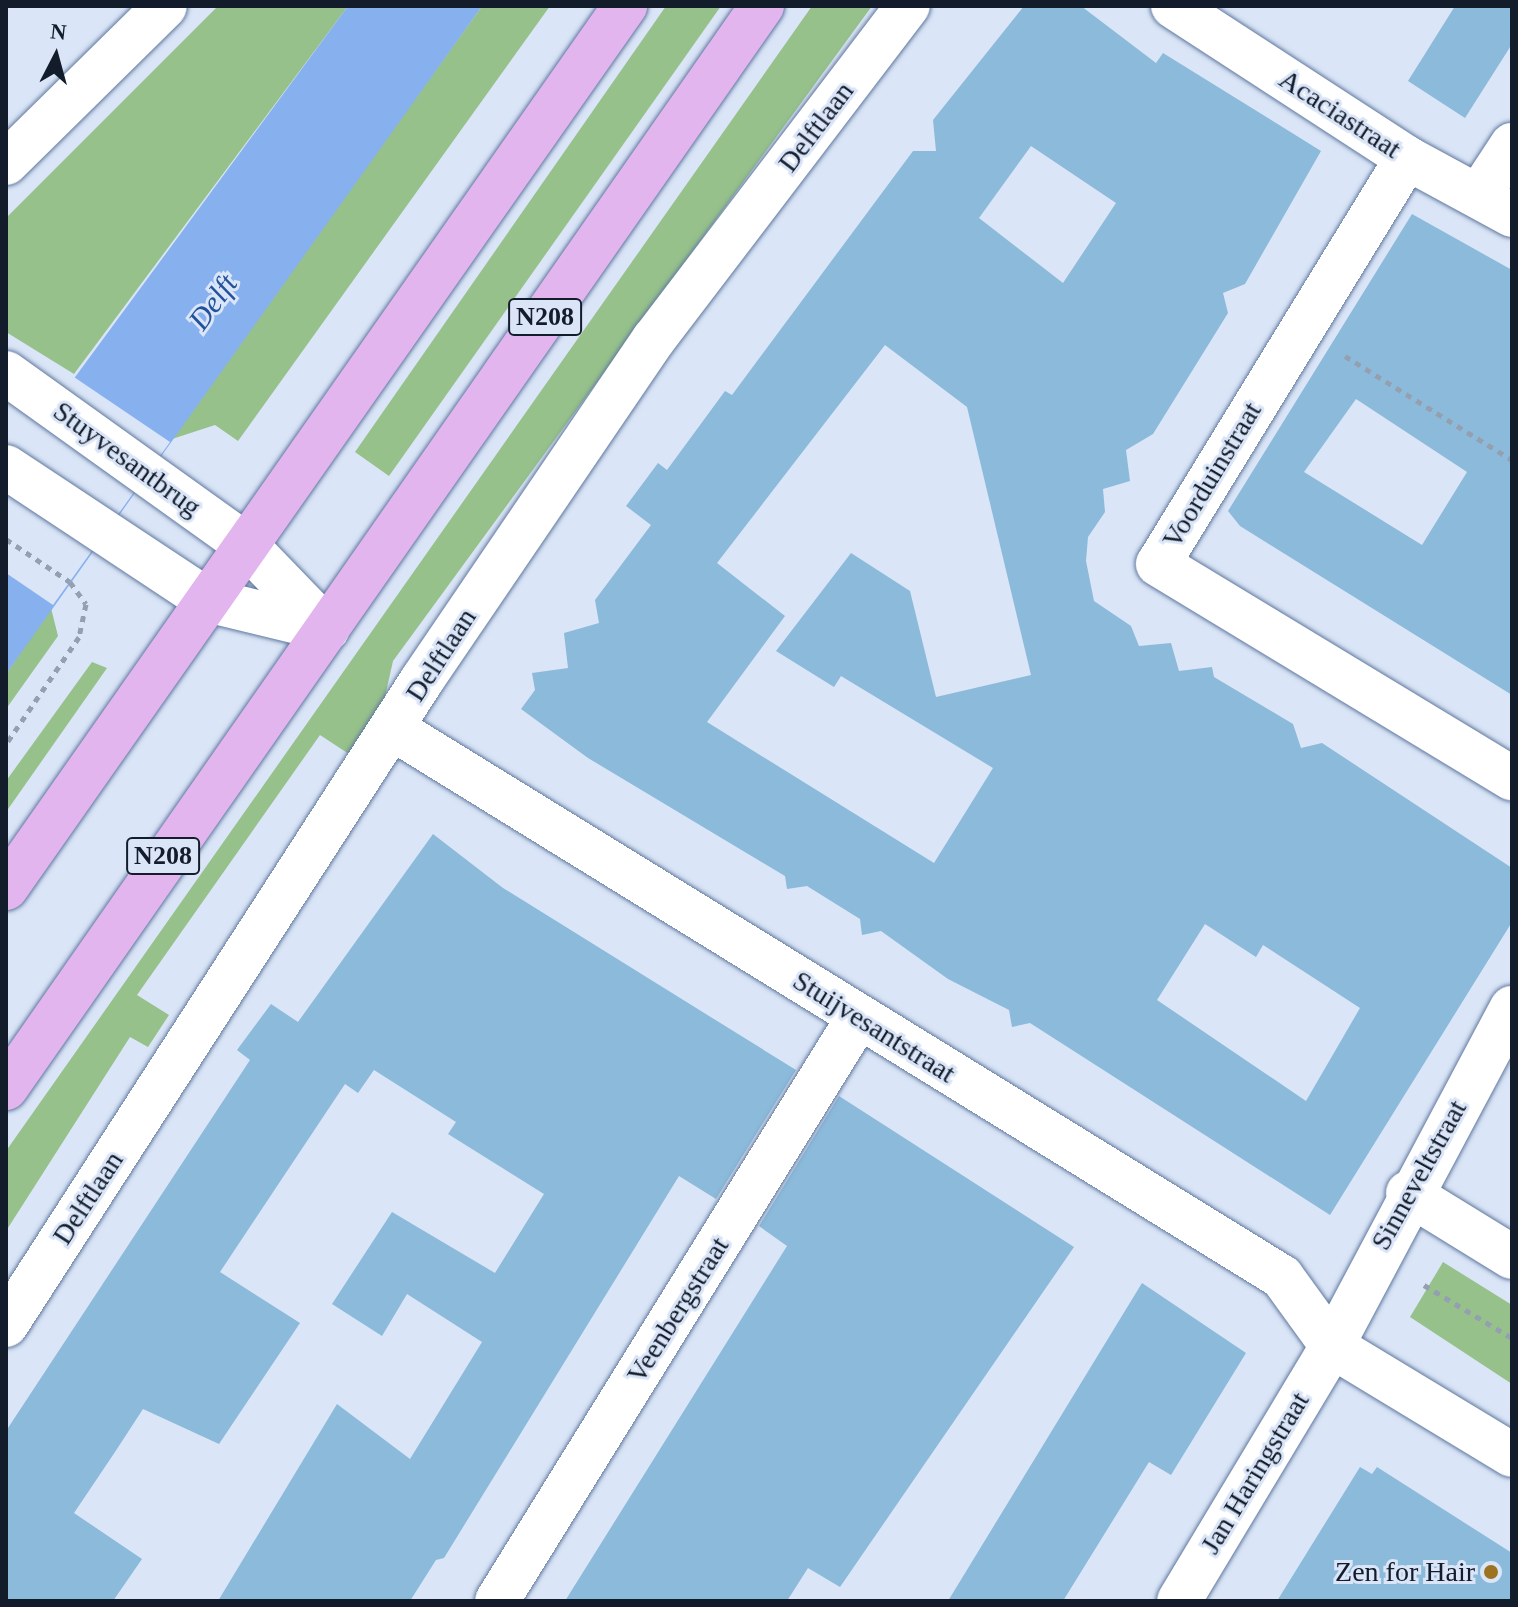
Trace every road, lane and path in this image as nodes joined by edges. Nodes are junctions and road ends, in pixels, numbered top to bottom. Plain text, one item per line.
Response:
1 (165, 6) edge
2 (625, 6) edge
3 (762, 6) edge
4 (908, 6) edge
5 (1173, 6) edge
6 (1512, 145) edge
7 (1407, 158) junction
8 (6, 163) edge
9 (1496, 205) edge
10 (1300, 327) junction
11 (6, 373) edge
12 (1512, 460) edge
13 (7, 467) edge
14 (6, 539) edge
15 (246, 545) junction
16 (207, 600) junction
17 (327, 629) junction
18 (395, 730) junction
19 (6, 744) edge
20 (1512, 778) edge
21 (6, 888) edge
22 (1512, 1008) edge
23 (858, 1018) junction
24 (6, 1088) edge
25 (1408, 1193) junction
26 (1374, 1255) junction
27 (1512, 1257) edge
28 (6, 1325) edge
29 (1512, 1338) edge
30 (1332, 1346) junction
31 (1512, 1455) edge
32 (497, 1601) edge
33 (1179, 1601) edge

1 - 8 street
2 - 15 main road
3 - 17 main road, N208
4 - 18 street, Delftlaan
5 - 7 street, Acaciastraat
6 - 9 street
7 - 9 street, Acaciastraat
7 - 10 street, Voorduinstraat
10 - 12 path
10 - 20 street, Voorduinstraat
11 - 15 street, Stuyvesantbrug
13 - 16 street
14 - 19 path
15 - 16 main road
15 - 17 street
16 - 17 street
16 - 21 main road
17 - 24 main road, N208
18 - 23 street, Stuijvesantstraat
18 - 28 street, Delftlaan
22 - 25 street, Sinneveltstraat
23 - 30 street, Stuijvesantstraat
23 - 32 street, Veenbergstraat
25 - 26 street, Sinneveltstraat
25 - 27 street
26 - 29 path
26 - 30 street, Sinneveltstraat
30 - 31 street
30 - 33 street, Jan Haringstraat

